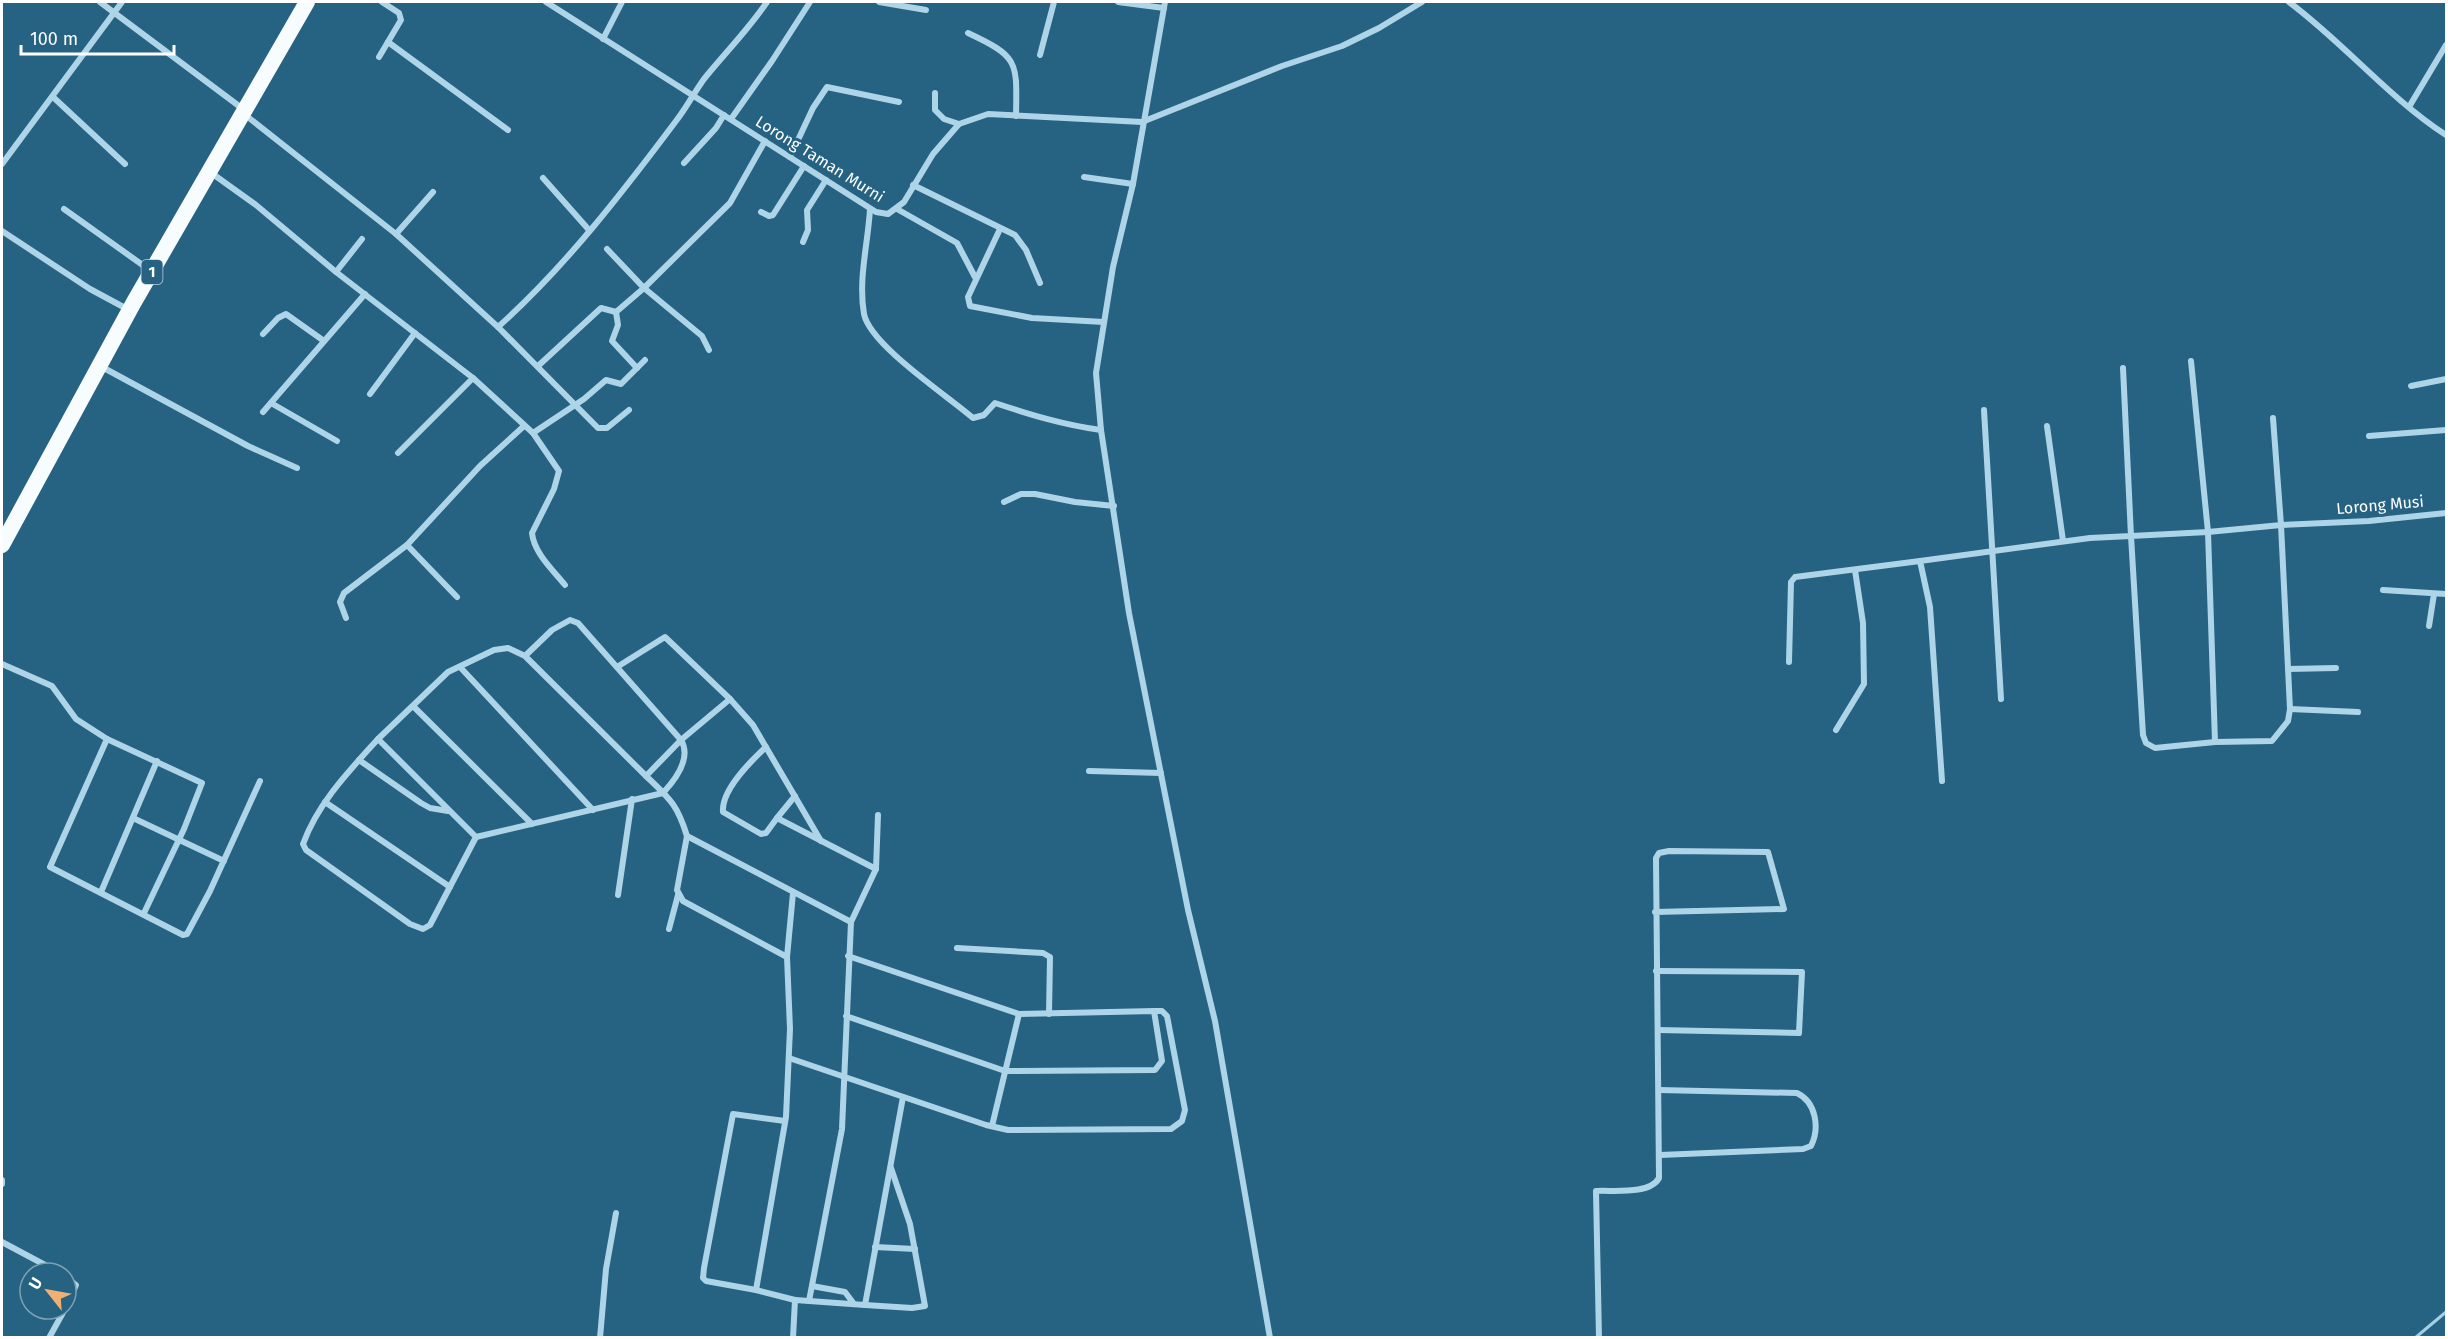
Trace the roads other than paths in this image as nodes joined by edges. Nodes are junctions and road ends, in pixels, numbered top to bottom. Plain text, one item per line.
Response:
1 (100, 2) edge
2 (122, 2) edge
3 (307, 2) edge
4 (382, 2) edge
5 (546, 2) edge
6 (622, 2) edge
7 (767, 2) edge
8 (810, 2) edge
9 (879, 2) edge
10 (1054, 2) edge
11 (1118, 2) edge
12 (1422, 2) edge
13 (2289, 2) edge
14 (1164, 5) edge
15 (926, 10) dead end
16 (114, 11) junction
17 (968, 33) dead end
18 (603, 39) junction
19 (388, 42) junction
20 (2446, 45) edge
21 (1040, 55) dead end
22 (380, 57) dead end
23 (935, 93) dead end
24 (53, 97) junction
25 (692, 97) junction
26 (899, 102) dead end
27 (2409, 107) junction
28 (245, 112) junction
29 (724, 115) junction
30 (1016, 116) junction
31 (731, 119) junction
32 (1142, 122) junction
33 (958, 124) junction
34 (508, 130) dead end
35 (2446, 135) edge
36 (765, 141) junction
37 (790, 157) junction
38 (684, 163) dead end
39 (2, 164) edge
40 (125, 164) dead end
41 (804, 166) junction
42 (210, 172) junction
43 (1083, 177) dead end
44 (543, 178) dead end
45 (826, 180) junction
46 (1133, 184) junction
47 (913, 185) junction
48 (433, 192) dead end
49 (64, 209) dead end
50 (870, 209) junction
51 (897, 209) junction
52 (761, 212) dead end
53 (1000, 229) junction
54 (589, 230) junction
55 (2, 231) edge
56 (396, 234) junction
57 (362, 239) dead end
58 (803, 242) dead end
59 (607, 249) dead end
60 (152, 272) junction
61 (336, 272) junction
62 (976, 279) junction
63 (1040, 283) dead end
64 (644, 288) junction
65 (365, 294) junction
66 (129, 310) junction
67 (616, 312) junction
68 (1104, 322) junction
69 (498, 327) junction
70 (415, 333) junction
71 (262, 334) dead end
72 (324, 341) junction
73 (709, 350) dead end
74 (645, 360) dead end
75 (2191, 361) dead end
76 (99, 366) junction
77 (538, 366) junction
78 (637, 368) junction
79 (2123, 368) dead end
80 (473, 378) junction
81 (2446, 379) edge
82 (2411, 386) dead end
83 (370, 394) dead end
84 (271, 403) junction
85 (575, 405) junction
86 (629, 410) dead end
87 (1983, 410) dead end
88 (263, 412) dead end
89 (2273, 418) dead end
90 (524, 426) junction
91 (2047, 426) dead end
92 (1101, 430) junction
93 (2446, 430) edge
94 (533, 432) junction
95 (2369, 435) dead end
96 (337, 441) dead end
97 (398, 453) dead end
98 (297, 468) dead end
99 (1004, 502) dead end
100 (1114, 506) junction
101 (2446, 513) edge
102 (2280, 525) junction
103 (2208, 532) junction
104 (2131, 536) junction
105 (2063, 541) junction
106 (2, 545) edge
107 (407, 545) junction
108 (1992, 549) junction
109 (1920, 561) junction
110 (1855, 570) junction
111 (565, 585) dead end
112 (2383, 590) dead end
113 (2434, 594) junction
114 (2446, 594) edge
115 (457, 597) dead end
116 (346, 618) dead end
117 (2430, 626) dead end
118 (525, 656) junction
119 (1789, 662) dead end
120 (2, 664) edge
121 (460, 667) junction
122 (617, 667) junction
123 (2336, 668) dead end
124 (2288, 669) junction
125 (730, 699) junction
126 (2001, 699) dead end
127 (413, 706) junction
128 (2290, 709) junction
129 (2358, 712) dead end
130 (1836, 730) dead end
131 (107, 739) junction
132 (378, 739) junction
133 (681, 740) junction
134 (2215, 742) junction
135 (766, 747) junction
136 (359, 760) junction
137 (158, 761) junction
138 (1089, 771) dead end
139 (1161, 773) junction
140 (646, 776) junction
141 (260, 781) dead end
142 (1942, 781) dead end
143 (663, 793) junction
144 (795, 796) junction
145 (632, 799) junction
146 (325, 802) junction
147 (593, 810) junction
148 (448, 811) junction
149 (878, 815) dead end
150 (133, 818) junction
151 (777, 818) junction
152 (532, 824) junction
153 (687, 836) junction
154 (476, 837) junction
155 (179, 839) junction
156 (822, 841) junction
157 (224, 861) junction
158 (876, 869) junction
159 (450, 887) junction
160 (101, 892) junction
161 (793, 893) junction
162 (618, 895) dead end
163 (678, 896) junction
164 (1655, 912) junction
165 (144, 913) junction
166 (851, 922) junction
167 (669, 929) dead end
168 (957, 948) dead end
169 (848, 956) junction
170 (787, 957) junction
171 (1656, 971) junction
172 (1154, 1011) junction
173 (1019, 1014) junction
174 (1049, 1014) junction
175 (846, 1016) junction
176 (1658, 1030) junction
177 (789, 1058) junction
178 (1005, 1071) junction
179 (846, 1077) junction
180 (1659, 1090) junction
181 (903, 1097) junction
182 (785, 1121) junction
183 (992, 1126) junction
184 (1660, 1155) junction
185 (891, 1166) junction
186 (616, 1213) dead end
187 (2, 1242) edge
188 (875, 1247) junction
189 (915, 1249) junction
190 (38, 1261) edge
191 (812, 1286) junction
192 (756, 1290) junction
193 (795, 1300) junction
194 (809, 1301) junction
195 (854, 1305) junction
196 (865, 1305) junction
197 (58, 1321) edge
198 (49, 1338) edge
199 (600, 1338) edge
200 (793, 1338) edge
201 (1270, 1338) edge
202 (1599, 1338) edge

1 - 16 street
2 - 16 street
3 - 28 highway, 1
4 - 19 street
5 - 18 street, Lorong Taman Murni
6 - 18 street
7 - 25 street
8 - 31 street
9 - 15 street
10 - 21 street
11 - 14 street
12 - 32 street
13 - 27 street
14 - 32 street
16 - 24 street
16 - 28 street
17 - 30 street
18 - 25 street, Lorong Taman Murni
19 - 22 street
19 - 34 street
20 - 27 street
23 - 33 street
24 - 39 street
24 - 40 street
25 - 29 street, Lorong Taman Murni
25 - 54 street
26 - 37 street
27 - 35 street
28 - 42 highway, 1
28 - 56 street
29 - 31 street, Lorong Taman Murni
29 - 38 street
30 - 32 street
30 - 33 street
31 - 36 street, Lorong Taman Murni
32 - 46 street
33 - 47 street, Lorong Taman Murni
36 - 37 street, Lorong Taman Murni
36 - 64 street
37 - 41 street, Lorong Taman Murni
41 - 45 street, Lorong Taman Murni
41 - 52 street
42 - 60 highway, 1
42 - 61 street
43 - 46 street
44 - 54 street
45 - 50 street, Lorong Taman Murni
45 - 58 street
46 - 68 street
47 - 51 street, Lorong Taman Murni
47 - 53 street
48 - 56 street
49 - 60 street
50 - 51 street, Lorong Taman Murni
50 - 92 street
51 - 62 street
53 - 62 street
53 - 63 street
54 - 69 street
55 - 66 street
56 - 69 street
57 - 61 street
59 - 64 street
60 - 66 highway, 1
61 - 65 street
62 - 68 street
64 - 67 street
64 - 73 street
65 - 70 street
65 - 72 street
66 - 76 highway, 1
67 - 77 street
67 - 78 street
68 - 92 street
69 - 77 street
70 - 80 street
70 - 83 street
71 - 72 street
72 - 84 street
74 - 78 street
75 - 103 street
76 - 98 street
76 - 106 highway, 1
77 - 85 street
78 - 85 street
79 - 104 street
80 - 90 street
80 - 97 street
81 - 82 street
84 - 88 street
84 - 96 street
85 - 86 street
85 - 94 street
87 - 108 street
89 - 102 street
90 - 94 street
90 - 107 street
91 - 105 street
92 - 100 street
93 - 95 street
94 - 111 street
99 - 100 street
100 - 139 street
101 - 102 street, Lorong Musi
102 - 103 street, Lorong Musi
102 - 124 street
103 - 104 street, Lorong Musi
103 - 134 street
104 - 105 street, Lorong Musi
104 - 134 street
105 - 108 street, Lorong Musi
107 - 115 street
107 - 116 street
108 - 109 street, Lorong Musi
108 - 126 street
109 - 110 street, Lorong Musi
109 - 142 street
110 - 119 street, Lorong Musi
110 - 130 street
112 - 113 street
113 - 114 street
113 - 117 street
118 - 121 street
118 - 122 street
118 - 140 street
120 - 131 street
121 - 127 street
121 - 147 street
122 - 125 street
122 - 133 street
123 - 124 street
124 - 128 street
125 - 133 street
125 - 135 street
127 - 132 street
127 - 152 street
128 - 129 street
128 - 134 street
131 - 137 street
131 - 160 street
132 - 136 street
132 - 148 street
133 - 140 street
133 - 143 street
135 - 144 street
135 - 151 street
136 - 146 street
136 - 148 street
137 - 150 street
137 - 155 street
138 - 139 street
139 - 201 street
140 - 143 street
141 - 157 street
143 - 145 street
143 - 153 street
144 - 151 street
144 - 156 street
145 - 147 street
145 - 162 street
146 - 159 street
146 - 159 street
147 - 152 street
148 - 154 street
149 - 158 street
150 - 155 street
150 - 160 street
151 - 156 street
152 - 154 street
153 - 161 street
153 - 163 street
154 - 159 street
155 - 157 street
155 - 165 street
156 - 158 street
157 - 165 street
158 - 166 street
160 - 165 street
161 - 166 street
161 - 170 street
163 - 167 street
163 - 170 street
164 - 164 street
164 - 171 street
166 - 169 street
168 - 174 street
169 - 173 street
169 - 175 street
170 - 177 street
171 - 176 street
171 - 176 street
172 - 174 street
172 - 178 street
172 - 183 street
173 - 174 street
173 - 178 street
175 - 178 street
175 - 179 street
176 - 180 street
177 - 179 street
177 - 182 street
178 - 183 street
179 - 181 street
179 - 191 street
180 - 184 street
180 - 184 street
181 - 183 street
181 - 185 street
182 - 192 street
182 - 192 street
184 - 202 street
185 - 188 street
185 - 189 street
186 - 199 street
187 - 190 street
188 - 189 street
188 - 196 street
189 - 196 street
191 - 194 street
191 - 195 street
192 - 193 street
193 - 194 street
193 - 200 street
194 - 195 street
195 - 196 street
197 - 198 street

